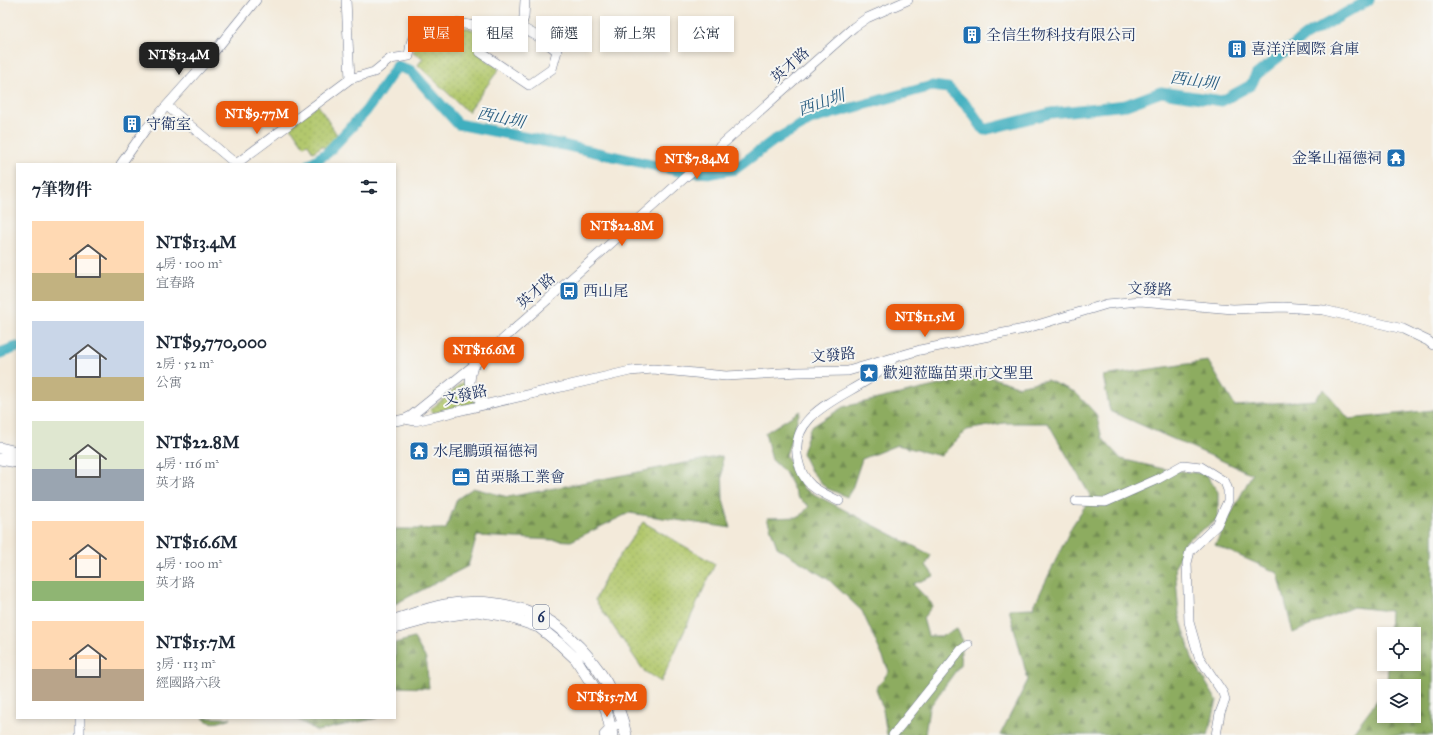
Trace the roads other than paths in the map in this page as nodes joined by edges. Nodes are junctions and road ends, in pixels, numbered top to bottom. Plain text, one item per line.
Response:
1 (256, 0) edge
2 (346, 0) edge
3 (525, 0) edge
4 (908, 0) edge
5 (350, 79) junction
6 (167, 106) junction
7 (122, 163) edge
8 (235, 163) edge
9 (237, 163) edge
10 (1433, 345) edge
11 (896, 356) junction
12 (473, 366) junction
13 (487, 405) junction
14 (405, 419) junction
15 (396, 421) edge
16 (0, 448) edge
17 (16, 452) edge
18 (0, 459) edge
19 (16, 462) edge
20 (839, 501) dead end
21 (1076, 501) dead end
22 (396, 620) edge
23 (396, 628) edge
24 (968, 645) dead end
25 (80, 719) edge
26 (624, 723) junction
27 (609, 733) edge
28 (80, 735) edge
29 (626, 735) edge
30 (893, 735) edge
31 (1216, 735) edge

1 - 6 street
2 - 5 street
3 - 5 street
4 - 12 street, 英才路
5 - 9 street
6 - 7 street
6 - 8 street
10 - 11 street, 文發路
11 - 13 street, 文發路
11 - 20 street
12 - 13 street
12 - 14 street, 英才路
13 - 14 street, 文發路
14 - 15 street, 文發路
16 - 17 main road
18 - 19 main road
21 - 31 street
22 - 26 main road, 6
23 - 27 main road, 6
24 - 30 street
25 - 28 street
26 - 27 street
26 - 29 main road, 6

